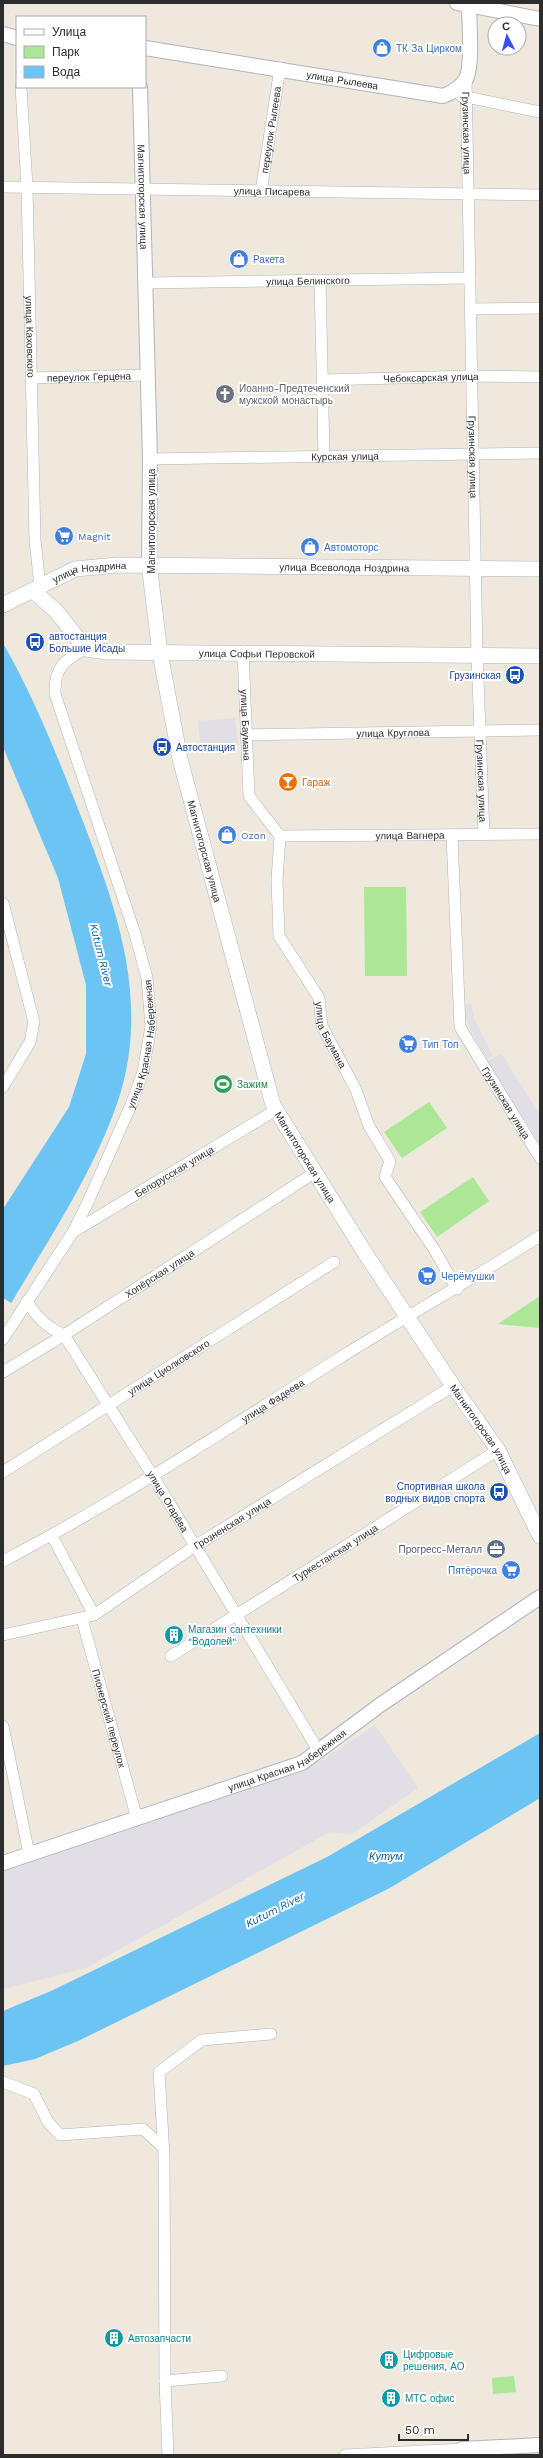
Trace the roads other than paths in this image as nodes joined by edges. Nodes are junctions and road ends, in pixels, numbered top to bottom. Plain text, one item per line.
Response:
1 (465, 4) edge
2 (540, 19) edge
3 (3, 28) edge
4 (16, 31) edge
5 (3, 34) edge
6 (16, 38) edge
7 (146, 48) edge
8 (280, 68) junction
9 (466, 79) junction
10 (21, 88) edge
11 (140, 88) edge
12 (448, 94) junction
13 (466, 97) junction
14 (540, 112) edge
15 (3, 187) edge
16 (27, 187) junction
17 (143, 188) junction
18 (261, 192) junction
19 (469, 194) junction
20 (540, 195) edge
21 (470, 278) junction
22 (320, 280) junction
23 (146, 283) junction
24 (540, 308) edge
25 (470, 309) junction
26 (148, 375) junction
27 (472, 376) junction
28 (31, 378) junction
29 (540, 378) edge
30 (323, 380) junction
31 (473, 453) junction
32 (540, 454) edge
33 (324, 456) junction
34 (150, 459) junction
35 (149, 564) junction
36 (475, 569) junction
37 (540, 569) edge
38 (36, 588) junction
39 (3, 605) edge
40 (86, 649) junction
41 (243, 652) junction
42 (160, 653) junction
43 (477, 654) junction
44 (540, 656) edge
45 (480, 730) junction
46 (540, 730) edge
47 (246, 735) junction
48 (484, 834) junction
49 (540, 834) edge
50 (452, 835) junction
51 (280, 836) junction
52 (3, 903) edge
53 (3, 1087) edge
54 (276, 1110) junction
55 (540, 1158) edge
56 (314, 1173) junction
57 (73, 1232) junction
58 (540, 1236) edge
59 (334, 1262) dead end
60 (457, 1289) junction
61 (27, 1301) junction
62 (408, 1315) junction
63 (64, 1335) junction
64 (3, 1339) edge
65 (3, 1372) edge
66 (453, 1386) junction
67 (108, 1404) junction
68 (498, 1450) junction
69 (3, 1472) edge
70 (153, 1476) junction
71 (52, 1536) junction
72 (540, 1536) edge
73 (195, 1546) junction
74 (3, 1561) edge
75 (540, 1597) edge
76 (236, 1614) junction
77 (94, 1615) junction
78 (82, 1619) junction
79 (3, 1635) edge
80 (171, 1656) dead end
81 (3, 1726) edge
82 (318, 1750) junction
83 (137, 1818) junction
84 (29, 1854) junction
85 (3, 1863) edge
86 (271, 2034) dead end
87 (3, 2082) edge
88 (164, 2148) junction
89 (222, 2376) dead end
90 (165, 2381) junction
91 (540, 2445) edge
92 (463, 2452) edge
93 (168, 2455) edge
94 (345, 2455) edge

1 - 2 street
1 - 9 street, Грузинская улица
3 - 4 street
5 - 6 street
7 - 8 street, улица Рылеева
8 - 12 street, улица Рылеева
8 - 18 street, переулок Рылеева
9 - 12 street, Грузинская улица
9 - 13 street, Грузинская улица
10 - 16 street, улица Каховского
11 - 17 street, Магнитогорская улица
12 - 13 street, улица Рылеева
13 - 14 street, улица Рылеева
13 - 19 street, Грузинская улица
15 - 16 street, улица Писарева
16 - 17 street, улица Писарева
16 - 28 street, улица Каховского
17 - 18 street, улица Писарева
17 - 23 street, Магнитогорская улица
18 - 19 street, улица Писарева
19 - 20 street, улица Писарева
19 - 21 street, Грузинская улица
21 - 22 street, улица Белинского
21 - 25 street, Грузинская улица
22 - 23 street, улица Белинского
22 - 30 street
23 - 26 street, Магнитогорская улица
24 - 25 street
25 - 27 street, Грузинская улица
26 - 28 street, переулок Герцена
26 - 34 street, Магнитогорская улица
27 - 29 street, Чебоксарская улица
27 - 30 street, Чебоксарская улица
27 - 31 street, Грузинская улица
28 - 38 street, улица Каховского
30 - 33 street
31 - 32 street, Курская улица
31 - 33 street, Курская улица
31 - 36 street, Грузинская улица
33 - 34 street, Курская улица
34 - 35 street, Магнитогорская улица
35 - 36 main road, улица Всеволода Ноздрина
35 - 38 main road, улица Ноздрина
35 - 42 main road, Магнитогорская улица
36 - 37 main road, улица Всеволода Ноздрина
36 - 43 street, Грузинская улица
38 - 39 main road
38 - 40 main road
40 - 42 main road, улица Софьи Перовской
40 - 57 street, улица Красная Набережная
41 - 42 main road, улица Софьи Перовской
41 - 43 main road, улица Софьи Перовской
41 - 47 street, улица Баумана
42 - 54 main road, Магнитогорская улица
43 - 44 main road, улица Софьи Перовской
43 - 45 street, Грузинская улица
45 - 46 street, улица Круглова
45 - 47 street, улица Круглова
45 - 48 street, Грузинская улица
47 - 51 street, улица Баумана
48 - 49 street, улица Вагнера
48 - 50 street, улица Вагнера
50 - 51 street, улица Вагнера
50 - 55 street, Грузинская улица
51 - 60 street, улица Баумана
52 - 53 street
54 - 56 main road, Магнитогорская улица
54 - 57 street, Белорусская улица
56 - 62 main road, Магнитогорская улица
56 - 63 street, Хопёрская улица
57 - 61 street, улица Красная Набережная
58 - 60 street, улица Фадеева
59 - 67 street, улица Циолковского
60 - 62 street, улица Фадеева
61 - 63 street
61 - 64 street, улица Красная Набережная
62 - 66 main road, Магнитогорская улица
62 - 70 street, улица Фадеева
63 - 65 street, Хопёрская улица
63 - 67 street, улица Огарёва
66 - 68 main road, Магнитогорская улица
66 - 73 street, Грозненская улица
67 - 69 street, улица Циолковского
67 - 70 street, улица Огарёва
68 - 72 main road, Магнитогорская улица
68 - 76 street, Туркестанская улица
70 - 71 street, улица Фадеева
70 - 73 street, улица Огарёва
71 - 74 street, улица Фадеева
71 - 77 street
73 - 76 street, улица Огарёва
73 - 77 street, Грозненская улица
75 - 82 street, улица Красная Набережная
76 - 80 street, Туркестанская улица
76 - 82 street, улица Огарёва
77 - 78 street, Грозненская улица
78 - 79 street, Грозненская улица
78 - 83 street, Пионерский переулок
81 - 84 street
82 - 83 street, улица Красная Набережная
83 - 84 street, улица Красная Набережная
84 - 85 street, улица Красная Набережная
86 - 88 street
87 - 88 street
88 - 90 street
89 - 90 street
90 - 93 street
91 - 92 street
92 - 94 street

